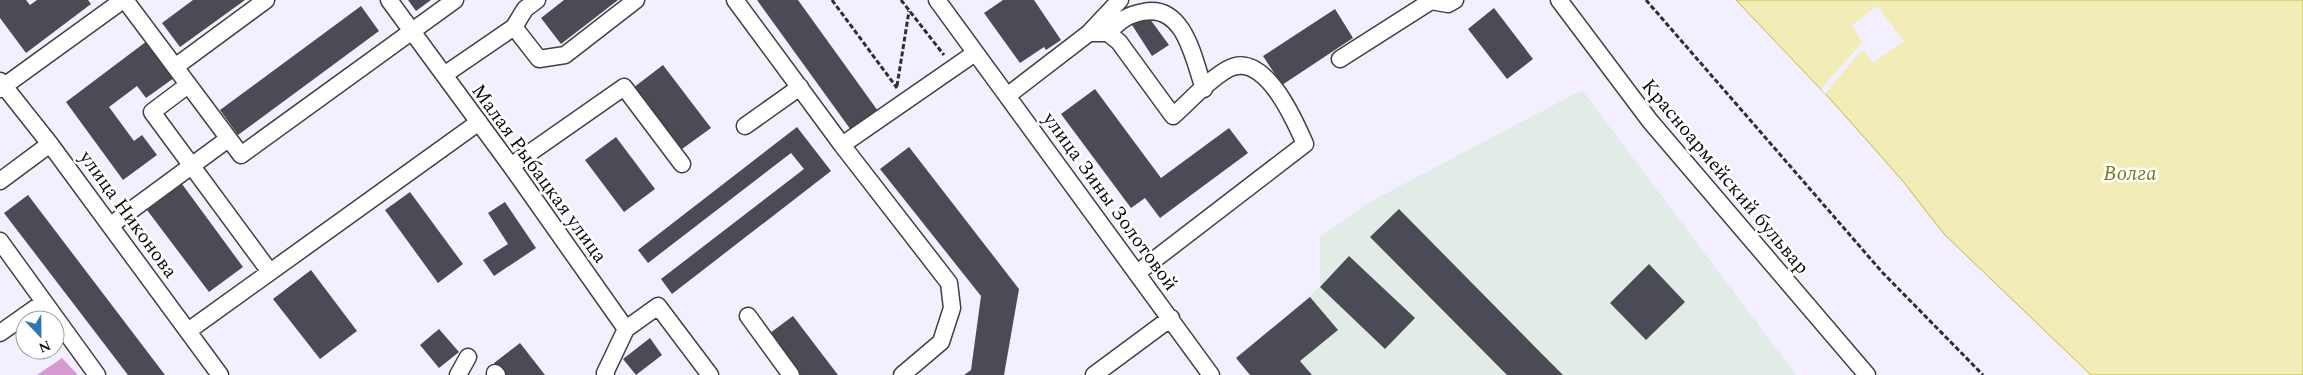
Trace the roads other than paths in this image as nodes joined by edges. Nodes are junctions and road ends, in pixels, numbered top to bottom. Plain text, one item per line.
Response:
1 (124, 0) edge
2 (266, 0) edge
3 (389, 0) edge
4 (455, 0) edge
5 (537, 0) edge
6 (636, 0) edge
7 (735, 0) edge
8 (936, 0) edge
9 (1120, 0) edge
10 (1456, 0) edge
11 (1559, 0) edge
12 (1430, 1) edge
13 (514, 27) junction
14 (412, 32) junction
15 (1089, 33) junction
16 (1108, 33) junction
17 (975, 53) junction
18 (1340, 59) dead end
19 (175, 67) junction
20 (444, 75) junction
21 (188, 85) junction
22 (2, 86) edge
23 (800, 87) junction
24 (1204, 89) junction
25 (1007, 96) junction
26 (479, 122) junction
27 (745, 126) dead end
28 (228, 139) junction
29 (50, 144) junction
30 (842, 145) junction
31 (682, 164) dead end
32 (192, 166) junction
33 (512, 166) junction
34 (0, 181) edge
35 (111, 225) junction
36 (0, 242) edge
37 (270, 272) junction
38 (1137, 272) junction
39 (44, 302) junction
40 (748, 316) dead end
41 (1170, 318) junction
42 (626, 329) junction
43 (188, 331) junction
44 (0, 333) edge
45 (468, 357) dead end
46 (1204, 372) edge
47 (97, 375) edge
48 (220, 375) edge
49 (458, 375) edge
50 (606, 375) edge
51 (710, 375) edge
52 (791, 375) edge
53 (902, 375) edge
54 (1094, 375) edge
55 (1867, 375) edge

1 - 19 street
1 - 22 street
2 - 19 street
3 - 14 street, Малая Рыбацкая улица
4 - 14 street
5 - 13 street
6 - 13 street
7 - 23 street
8 - 17 street, улица Зины Золотовой
9 - 15 street
10 - 12 street
11 - 55 street, Красноармейский бульвар
12 - 18 street
13 - 20 street
14 - 20 street, Малая Рыбацкая улица
14 - 28 street
15 - 16 street
15 - 25 street
16 - 24 street
16 - 24 street
17 - 25 street, улица Зины Золотовой
17 - 30 street
19 - 21 street
20 - 26 street, Малая Рыбацкая улица
21 - 28 street
21 - 32 street
22 - 29 street, улица Никонова
23 - 27 street
23 - 30 street
24 - 38 street
25 - 38 street, улица Зины Золотовой
26 - 33 street, Малая Рыбацкая улица
26 - 37 street
28 - 32 street
29 - 34 street
29 - 35 street, улица Никонова
30 - 53 street
31 - 33 street
32 - 35 street
32 - 37 street
33 - 42 street, Малая Рыбацкая улица
35 - 43 street, улица Никонова
36 - 39 street
37 - 43 street
38 - 41 street, улица Зины Золотовой
39 - 44 street
39 - 47 street
40 - 52 street
41 - 46 street, улица Зины Золотовой
41 - 54 street
42 - 50 street
42 - 51 street
43 - 48 street, улица Никонова
45 - 49 street

